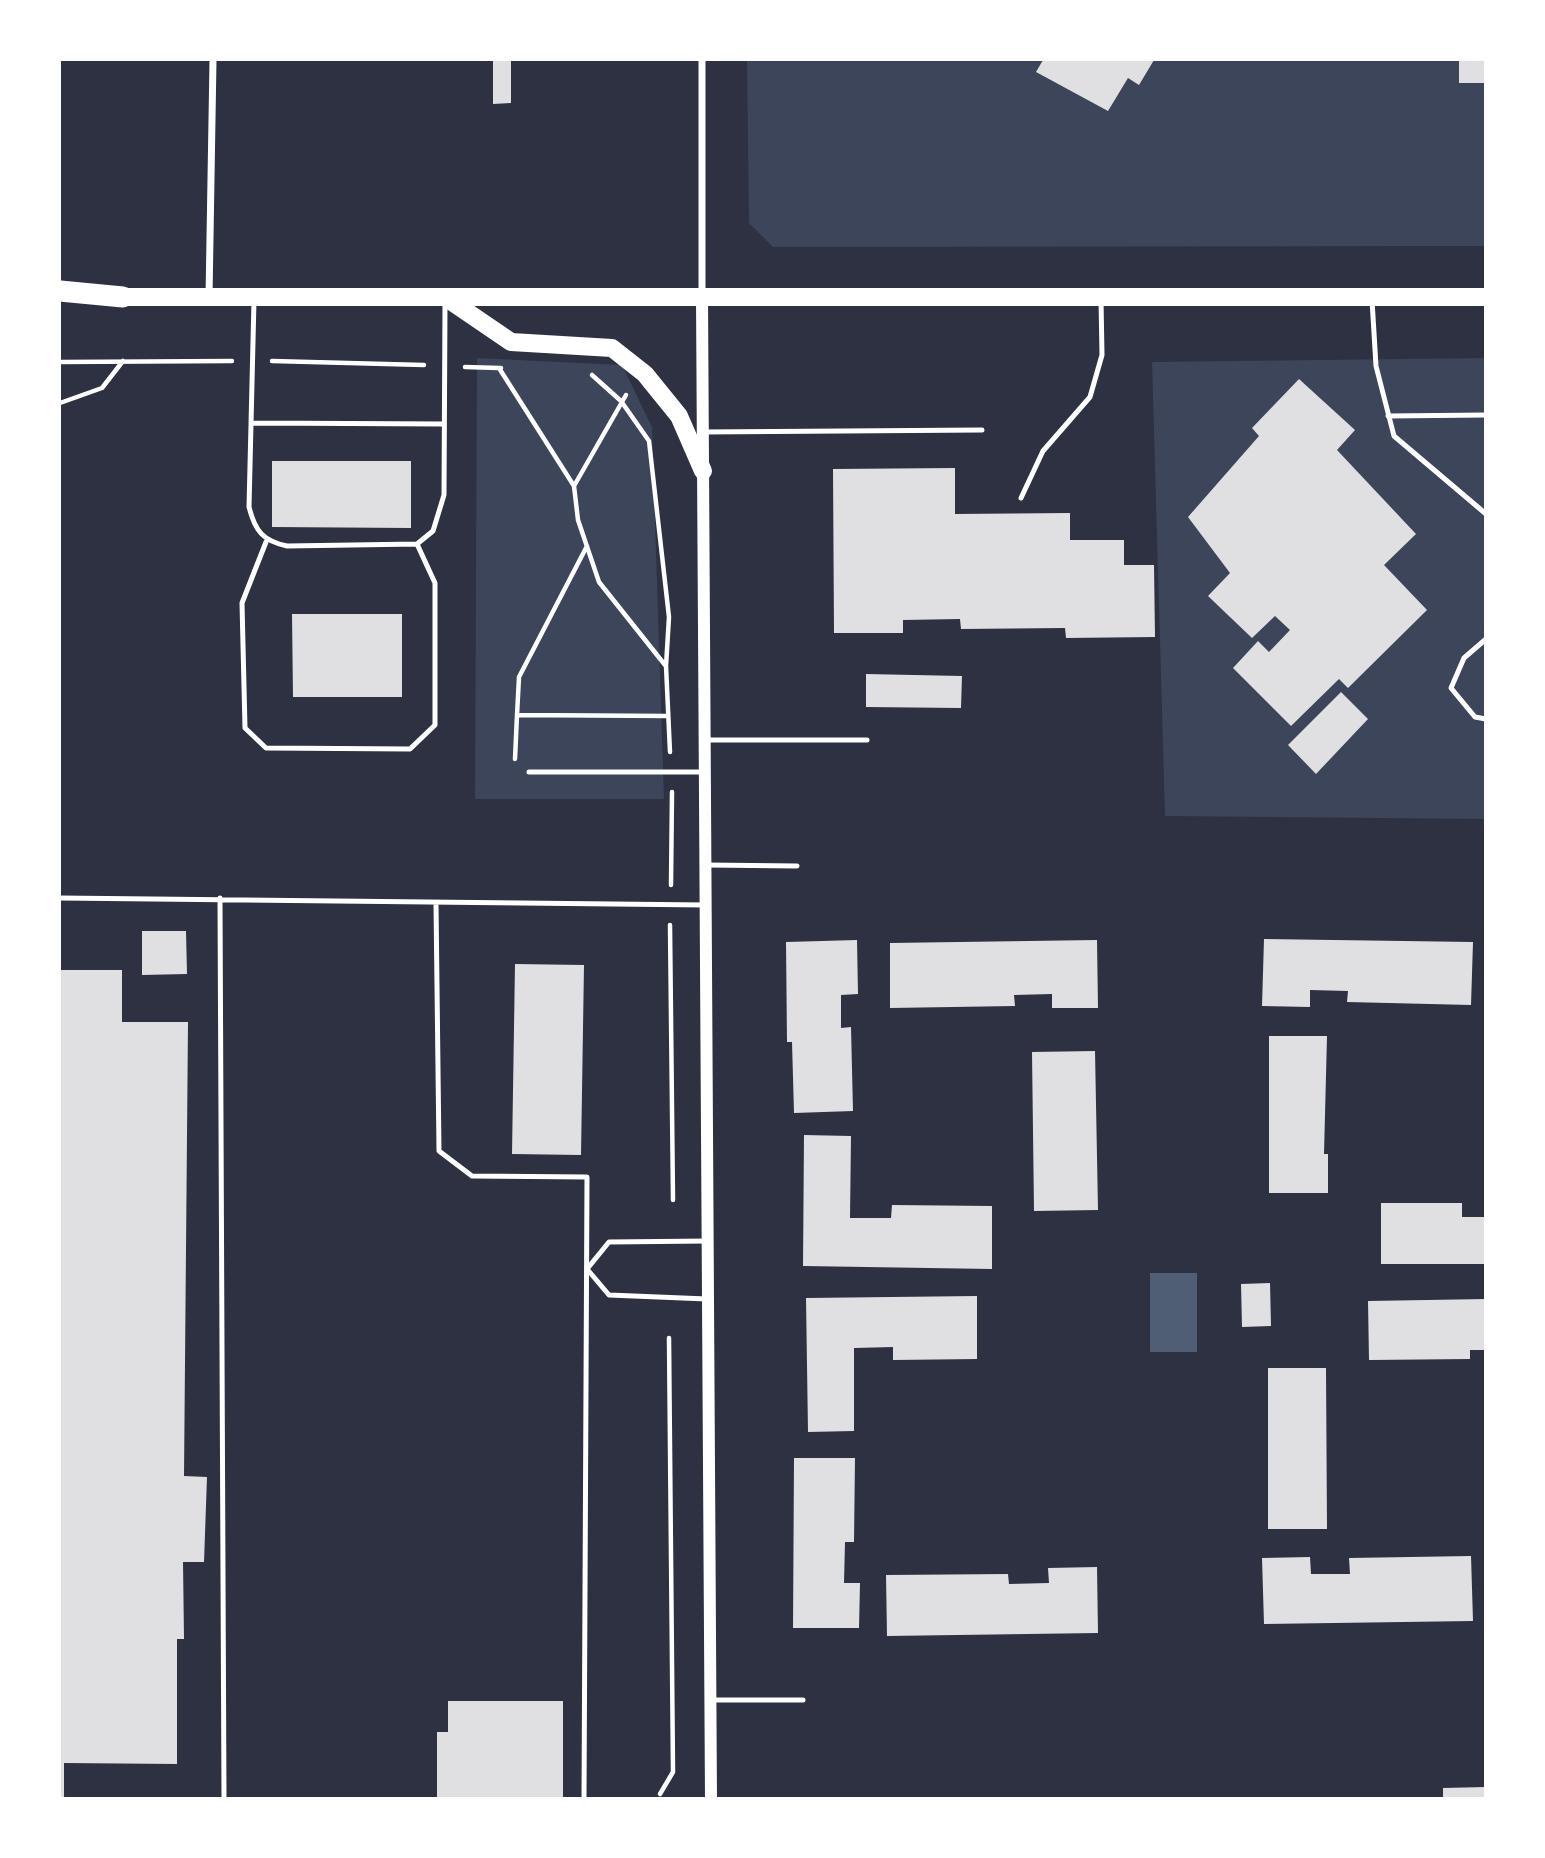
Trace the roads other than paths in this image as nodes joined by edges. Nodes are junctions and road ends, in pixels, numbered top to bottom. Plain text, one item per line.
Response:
1 (213, 60) edge
2 (702, 60) edge
3 (60, 291) edge
4 (60, 296) edge
5 (123, 297) junction
6 (254, 297) junction
7 (445, 297) junction
8 (702, 297) junction
9 (1101, 297) junction
10 (1372, 297) junction
11 (1486, 297) edge
12 (209, 298) junction
13 (1486, 415) edge
14 (1388, 416) junction
15 (251, 423) junction
16 (444, 424) junction
17 (982, 430) dead end
18 (702, 432) junction
19 (703, 471) junction
20 (1021, 498) dead end
21 (1486, 514) edge
22 (266, 541) junction
23 (417, 544) junction
24 (1486, 639) edge
25 (1486, 719) edge
26 (705, 740) junction
27 (867, 740) dead end
28 (529, 772) road end
29 (705, 772) junction
30 (705, 865) junction
31 (797, 866) dead end
32 (60, 898) edge
33 (220, 898) junction
34 (436, 904) junction
35 (705, 905) junction
36 (708, 1241) junction
37 (587, 1269) junction
38 (708, 1299) junction
39 (710, 1700) junction
40 (803, 1700) dead end
41 (224, 1798) edge
42 (584, 1798) edge
43 (711, 1798) edge

1 - 12 street
2 - 8 street
3 - 5 highway
4 - 5 main road
5 - 12 main road
6 - 7 main road
6 - 12 main road
6 - 15 lane
7 - 8 main road
7 - 16 lane
7 - 19 main road
8 - 9 main road
8 - 18 street
9 - 10 main road
9 - 20 lane
10 - 11 main road
10 - 14 lane
13 - 14 lane
14 - 21 lane
15 - 16 lane
15 - 22 lane
16 - 23 lane
17 - 18 lane
18 - 19 street
19 - 26 street
22 - 23 lane
22 - 23 lane
24 - 25 lane
26 - 27 lane
26 - 29 street
28 - 29 lane
29 - 30 street
30 - 31 lane
30 - 35 street
32 - 33 lane
33 - 34 lane
33 - 41 lane
34 - 35 lane
34 - 37 lane
35 - 36 street
36 - 37 lane
36 - 38 street
37 - 38 lane
37 - 42 lane
38 - 39 street
39 - 40 lane
39 - 43 street

